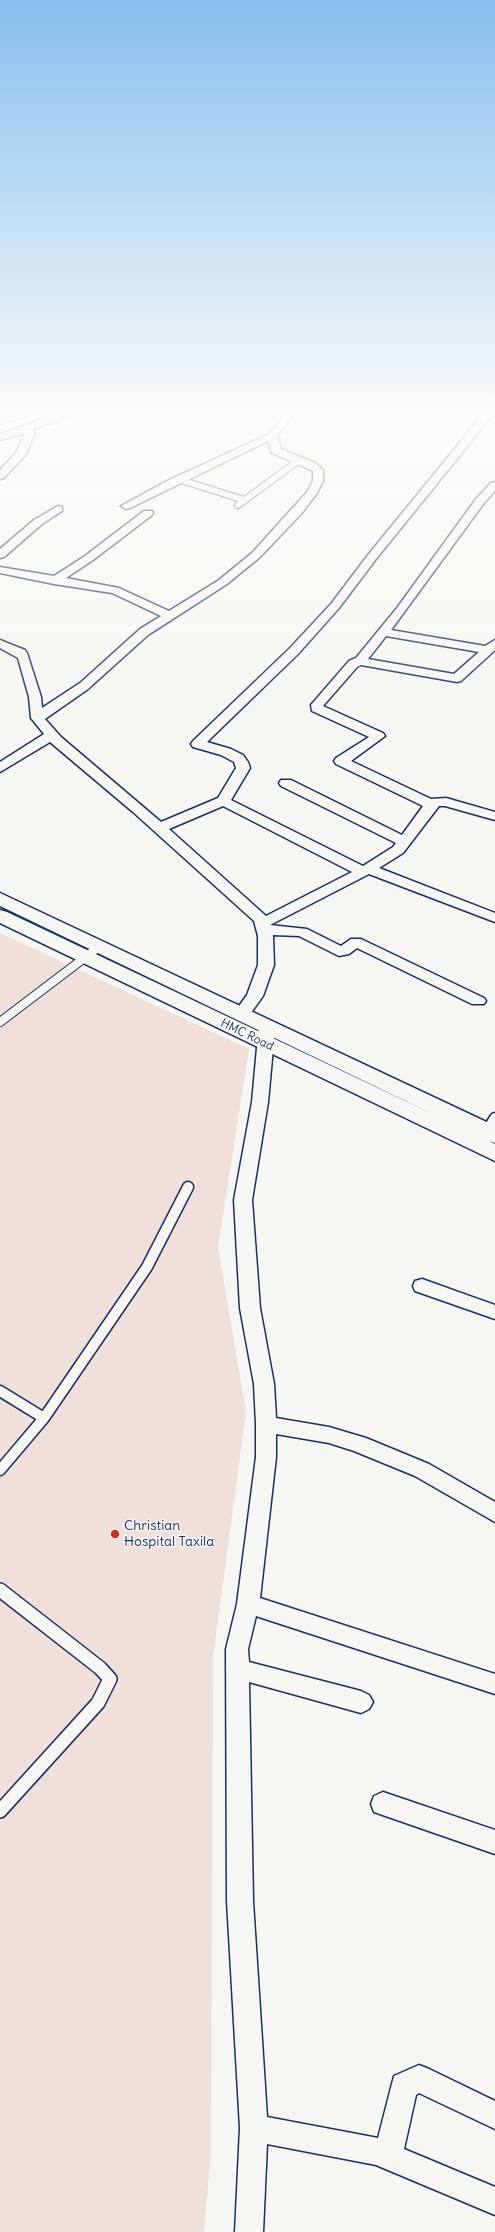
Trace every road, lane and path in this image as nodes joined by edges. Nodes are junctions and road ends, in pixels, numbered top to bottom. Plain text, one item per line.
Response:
1 (54, 512) edge
2 (297, 512) edge
3 (408, 512) edge
4 (472, 512) edge
5 (148, 514) dead end
6 (0, 556) edge
7 (0, 570) edge
8 (54, 581) junction
9 (169, 615) junction
10 (382, 632) junction
11 (0, 644) edge
12 (491, 647) edge
13 (360, 661) junction
14 (37, 718) junction
15 (52, 736) junction
16 (0, 768) edge
17 (286, 783) dead end
18 (223, 801) junction
19 (431, 804) junction
20 (491, 811) edge
21 (159, 828) junction
22 (404, 841) junction
23 (365, 870) junction
24 (0, 899) edge
25 (0, 916) edge
26 (495, 918) edge
27 (264, 926) junction
28 (93, 952) junction
29 (478, 1001) dead end
30 (242, 1013) junction
31 (0, 1022) edge
32 (267, 1035) junction
33 (492, 1128) edge
34 (495, 1153) edge
35 (188, 1187) dead end
36 (422, 1286) dead end
37 (495, 1312) edge
38 (0, 1391) edge
39 (44, 1418) junction
40 (266, 1424) junction
41 (0, 1470) edge
42 (495, 1513) edge
43 (0, 1590) edge
44 (248, 1604) junction
45 (237, 1669) junction
46 (495, 1684) edge
47 (361, 1702) dead end
48 (383, 1804) dead end
49 (0, 1811) edge
50 (495, 1842) edge
51 (495, 2115) edge
52 (254, 2128) junction
53 (388, 2157) junction
54 (495, 2201) edge
55 (249, 2232) edge

1 - 6 street
2 - 9 street
3 - 18 street
4 - 10 street
5 - 8 street
7 - 8 street
8 - 9 street
9 - 14 street
10 - 12 street
10 - 13 street
11 - 14 street
12 - 13 street
13 - 19 street
14 - 15 street
15 - 16 street
15 - 21 street
17 - 22 street
18 - 21 street
18 - 23 street
19 - 20 street
19 - 22 street
21 - 27 street
22 - 23 street
23 - 26 street
23 - 27 street
24 - 28 main road, HMC Road
25 - 28 main road, HMC Road
27 - 29 street
27 - 30 street
28 - 30 main road, HMC Road
28 - 31 lane
28 - 32 main road, HMC Road
30 - 32 main road, HMC Road
32 - 33 main road, HMC Road
32 - 34 main road, HMC Road
32 - 40 street
35 - 39 lane
36 - 37 street
38 - 39 lane
39 - 41 lane
40 - 42 street
40 - 44 street
43 - 49 lane
44 - 45 street
44 - 46 street
45 - 47 street
45 - 52 street
48 - 50 street
51 - 53 street
52 - 53 street
52 - 55 street
53 - 54 street

